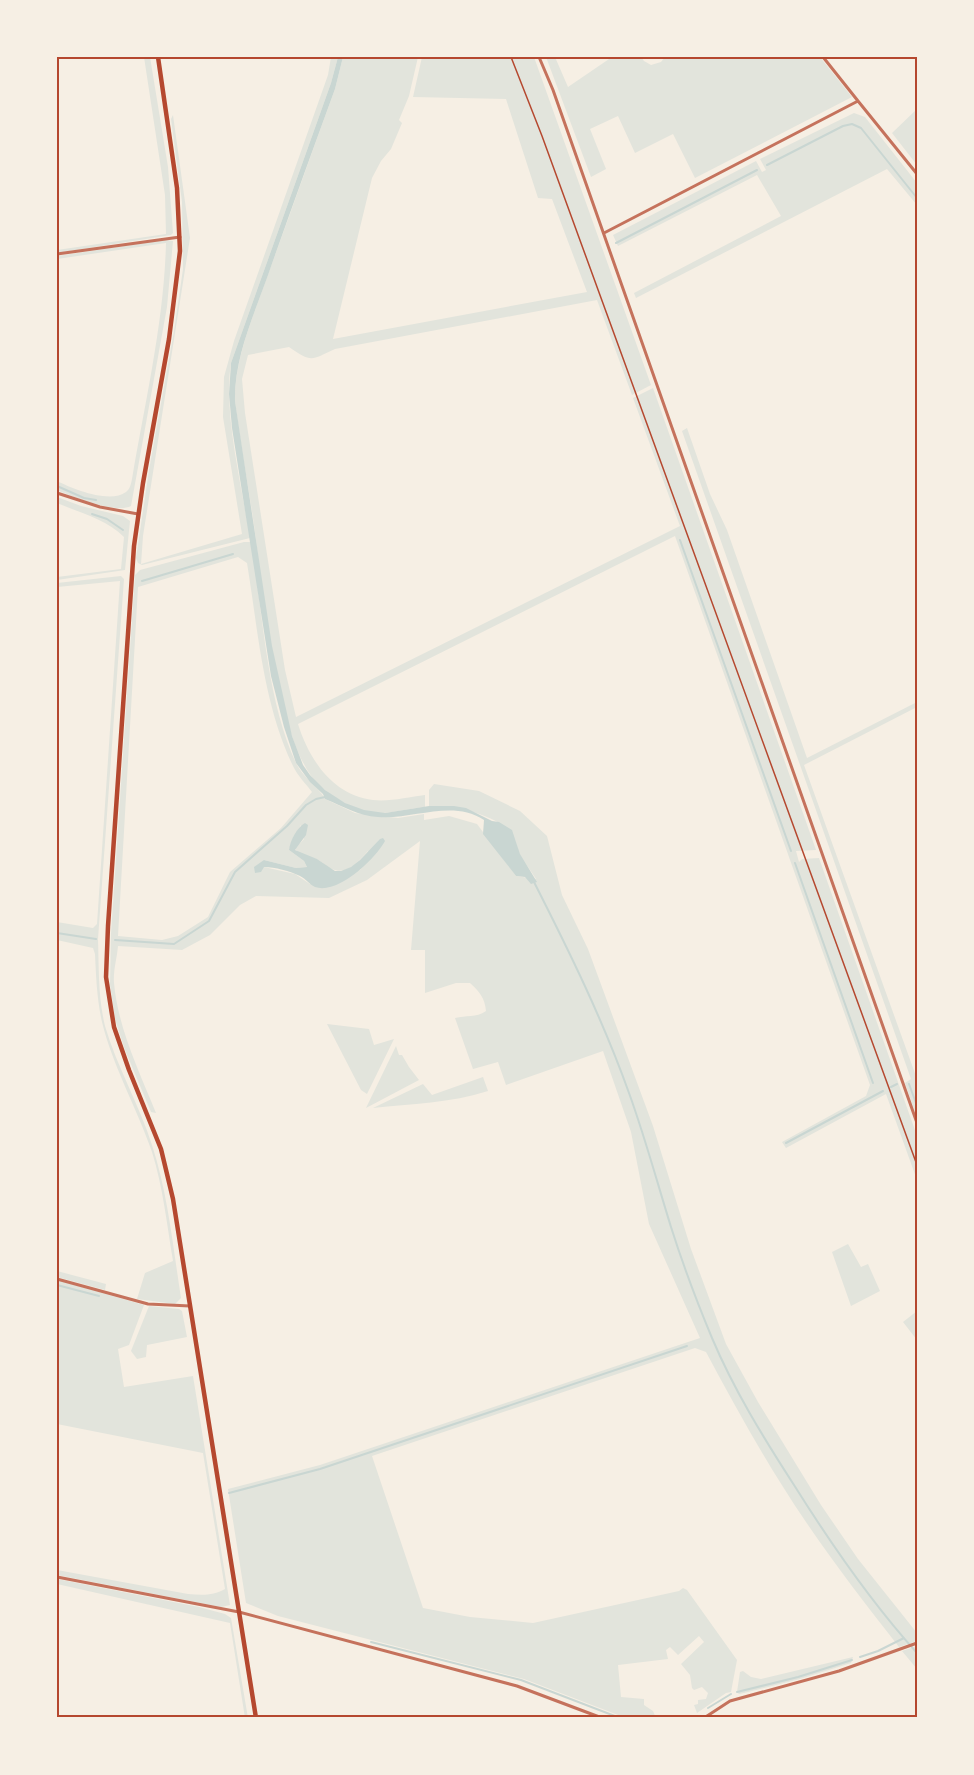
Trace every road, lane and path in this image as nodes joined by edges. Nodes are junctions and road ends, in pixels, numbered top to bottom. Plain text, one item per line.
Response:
1 (158, 57) edge
2 (511, 57) edge
3 (539, 57) edge
4 (823, 57) edge
5 (858, 101) junction
6 (917, 174) edge
7 (604, 233) junction
8 (180, 237) junction
9 (57, 254) edge
10 (57, 493) edge
11 (138, 514) junction
12 (917, 1123) edge
13 (917, 1165) edge
14 (57, 1279) edge
15 (190, 1306) junction
16 (57, 1577) edge
17 (239, 1612) junction
18 (917, 1643) edge
19 (256, 1718) edge
20 (602, 1718) edge
21 (704, 1718) edge

1 - 8 main road
2 - 13 path
3 - 7 street
4 - 5 street
5 - 6 street
5 - 7 street
7 - 12 street
8 - 9 street
8 - 11 main road
10 - 11 street
11 - 15 main road
14 - 15 street
15 - 17 main road
16 - 17 street
17 - 19 main road
17 - 20 street
18 - 21 street

